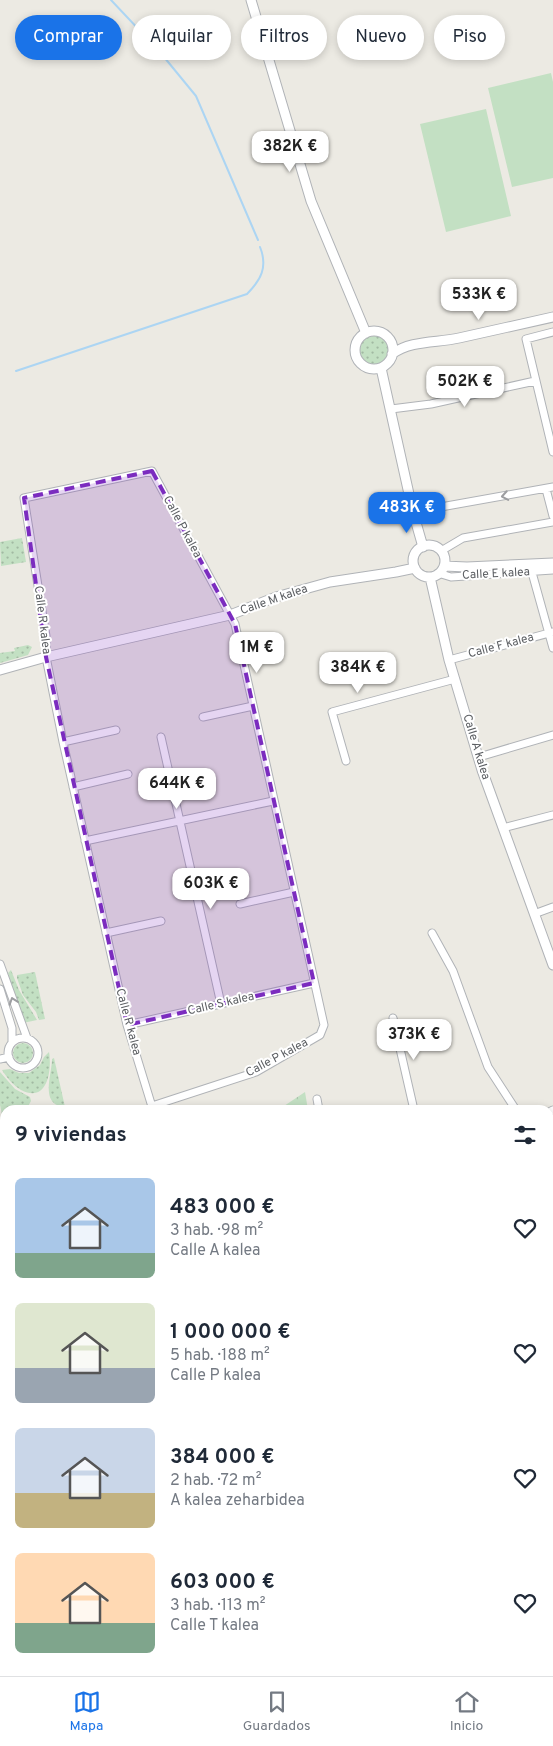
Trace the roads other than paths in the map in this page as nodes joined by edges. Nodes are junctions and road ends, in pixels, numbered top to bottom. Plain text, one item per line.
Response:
1 (251, 0) edge
2 (553, 317) edge
3 (553, 332) edge
4 (366, 333) junction
5 (390, 340) junction
6 (410, 346) junction
7 (392, 354) junction
8 (380, 368) junction
9 (535, 381) junction
10 (391, 409) junction
11 (553, 452) edge
12 (549, 488) edge
13 (24, 498) joint
14 (413, 512) junction
15 (553, 516) edge
16 (553, 522) edge
17 (423, 547) junction
18 (441, 551) junction
19 (553, 563) edge
20 (415, 568) junction
21 (531, 568) junction
22 (553, 570) edge
23 (437, 572) junction
24 (230, 615) junction
25 (551, 633) edge
26 (553, 648) edge
27 (46, 657) junction
28 (449, 660) junction
29 (0, 670) edge
30 (455, 679) junction
31 (253, 706) junction
32 (202, 717) dead end
33 (116, 730) dead end
34 (553, 735) edge
35 (161, 737) dead end
36 (64, 742) junction
37 (479, 757) junction
38 (346, 761) dead end
39 (128, 774) dead end
40 (73, 787) junction
41 (273, 800) junction
42 (553, 816) edge
43 (180, 821) junction
44 (503, 828) junction
45 (85, 841) junction
46 (294, 892) junction
47 (240, 904) dead end
48 (551, 908) edge
49 (534, 914) junction
50 (553, 917) edge
51 (161, 921) dead end
52 (106, 933) junction
53 (432, 933) dead end
54 (0, 964) edge
55 (553, 965) edge
56 (314, 983) junction
57 (0, 988) edge
58 (221, 1004) junction
59 (393, 1018) dead end
60 (127, 1025) junction
61 (27, 1038) junction
62 (12, 1042) junction
63 (9, 1057) junction
64 (0, 1059) edge
65 (317, 1099) dead end
66 (151, 1105) edge
67 (161, 1105) edge
68 (318, 1105) edge
69 (413, 1105) edge
70 (513, 1105) edge

1 - 4 street
2 - 6 street
3 - 9 street
4 - 5 street
4 - 8 street
5 - 6 street
5 - 7 street
6 - 7 street
7 - 8 street
8 - 10 street
9 - 10 street
9 - 11 street
10 - 14 street
12 -> 14 street
12 - 15 street
13 - 24 street, Calle P kalea
13 - 27 street, Calle R kalea
14 - 17 street
16 - 18 street
17 - 18 street
17 - 20 street
18 - 23 street
19 - 21 street
20 - 23 street
20 - 24 street, Calle M kalea
21 - 22 street, Calle E kalea
21 - 23 street
21 - 25 street
23 - 28 street, Calle A kalea
24 - 27 street, Calle M kalea
24 - 31 street, Calle P kalea
25 - 26 street
25 - 28 street, Calle F kalea
27 - 29 street, Calle M kalea
27 - 36 street, Calle R kalea
28 - 30 street, Calle A kalea
30 - 37 street, Calle A kalea
30 - 38 street
31 - 32 street
31 - 41 street, Calle P kalea
33 - 36 street
34 - 37 street
35 - 43 street
36 - 40 street, Calle R kalea
37 - 44 street, Calle A kalea
39 - 40 street
40 - 45 street, Calle R kalea
41 - 43 street
41 - 46 street, Calle P kalea
42 - 44 street
43 - 45 street
43 - 58 street
44 - 49 street, Calle A kalea
45 - 52 street, Calle R kalea
46 - 47 street
46 - 56 street, Calle P kalea
48 - 49 street
48 - 50 street
49 - 55 street, Calle A kalea
51 - 52 street
52 - 60 street, Calle R kalea
53 - 70 street
61 -> 54 street
56 - 58 street, Calle S kalea
56 - 67 street, Calle P kalea
57 - 62 street
58 - 60 street, Calle S kalea
59 - 69 street
60 - 66 street, Calle R kalea
61 - 62 street
61 - 63 street
62 - 63 street
63 - 64 street
65 - 68 street

